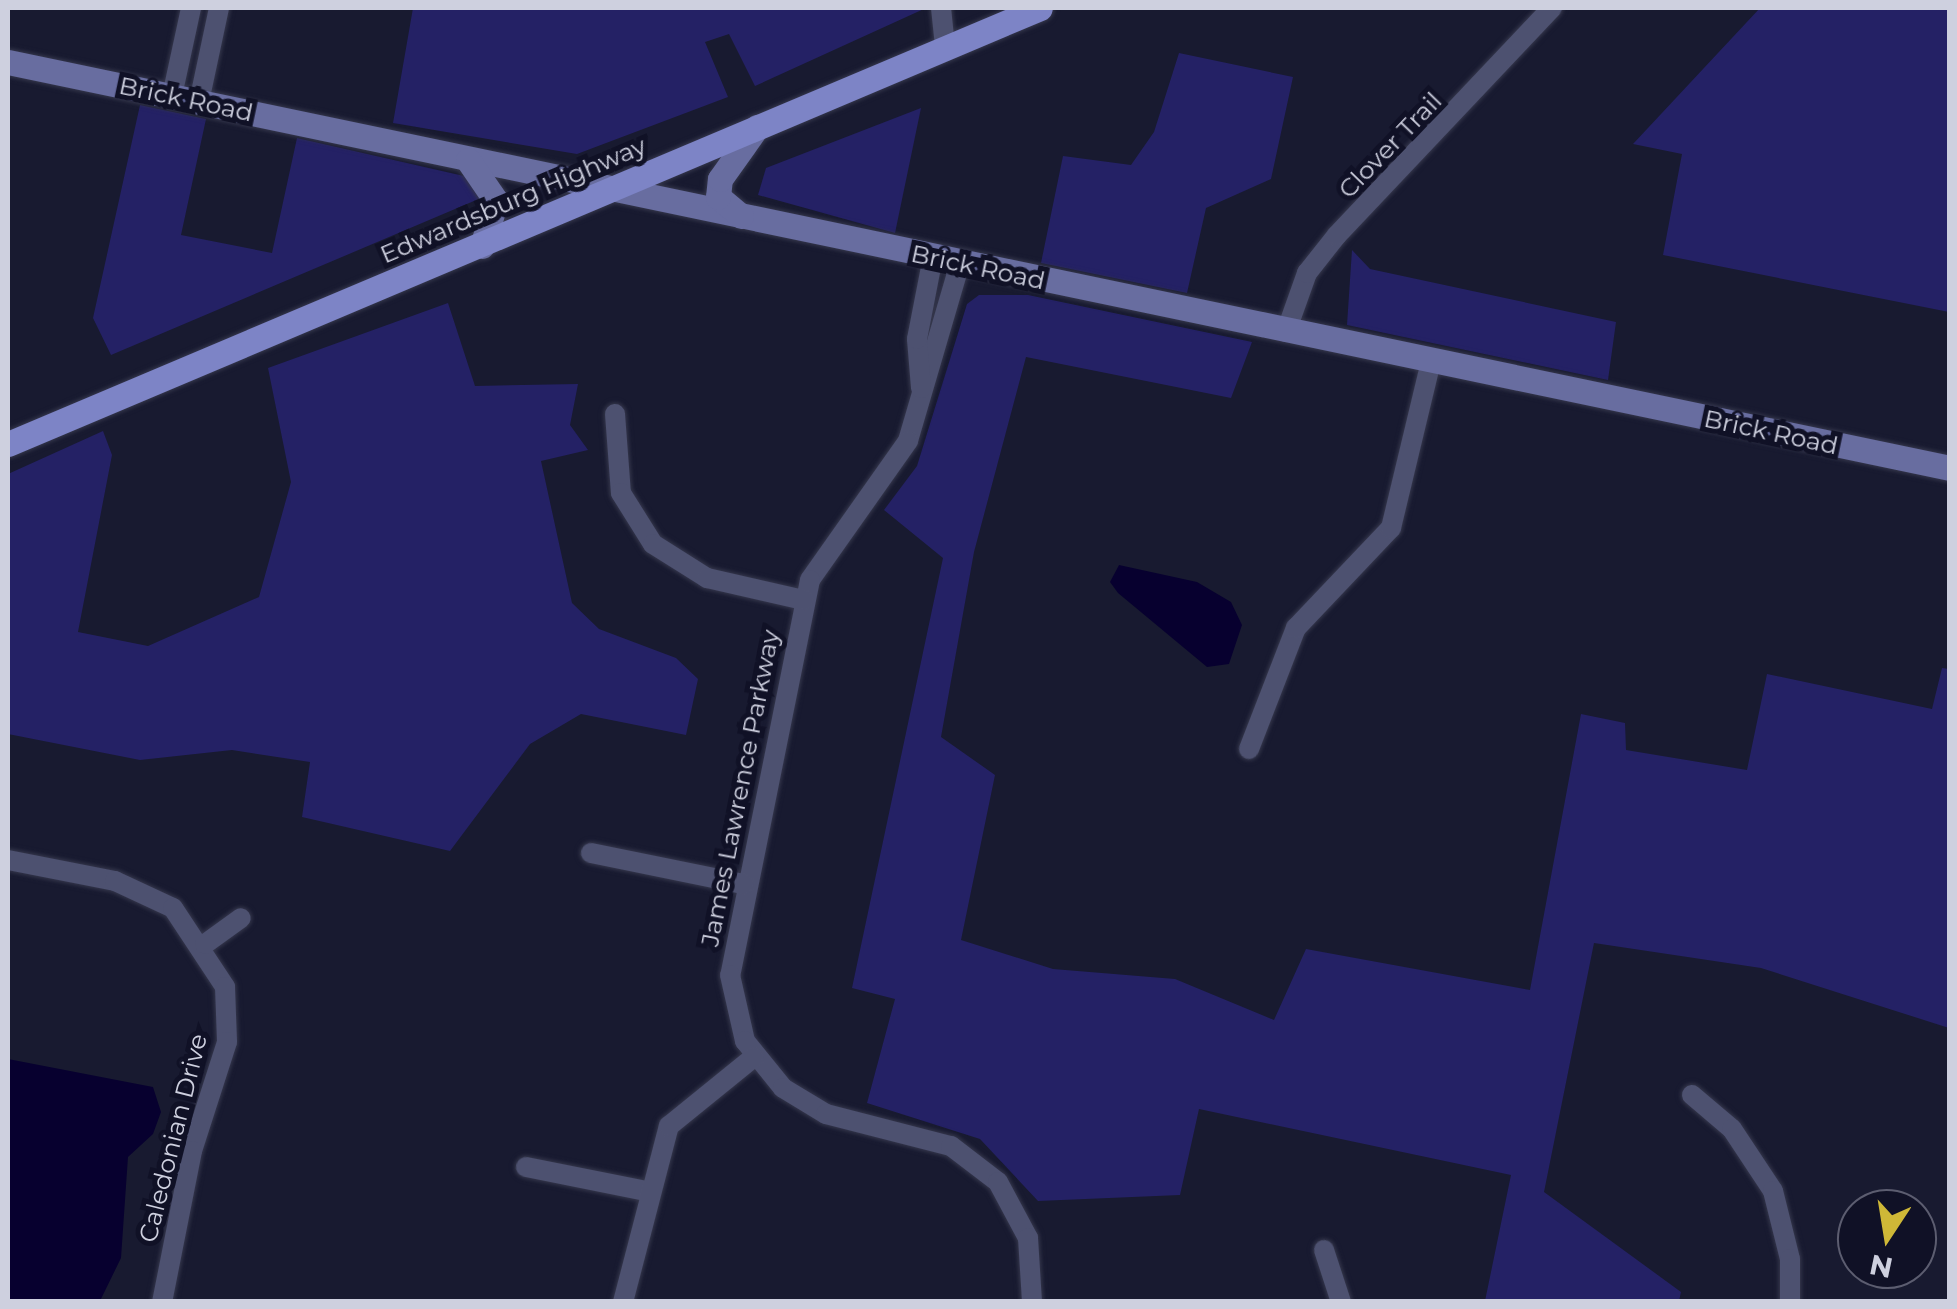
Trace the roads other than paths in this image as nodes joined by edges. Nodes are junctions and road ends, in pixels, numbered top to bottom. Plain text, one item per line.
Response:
1 (191, 8) edge
2 (219, 8) edge
3 (941, 8) edge
4 (1040, 8) edge
5 (1552, 8) edge
6 (945, 48) junction
7 (8, 62) edge
8 (172, 96) junction
9 (199, 102) junction
10 (757, 128) junction
11 (468, 160) junction
12 (612, 190) junction
13 (746, 218) junction
14 (482, 246) junction
15 (933, 257) junction
16 (960, 262) junction
17 (1286, 332) junction
18 (1431, 362) junction
19 (921, 388) junction
20 (615, 414) dead end
21 (8, 444) edge
22 (1950, 468) edge
23 (804, 600) junction
24 (1250, 750) dead end
25 (591, 854) dead end
26 (8, 860) edge
27 (744, 884) junction
28 (241, 918) dead end
29 (205, 944) junction
30 (754, 1058) junction
31 (1692, 1095) dead end
32 (526, 1167) dead end
33 (646, 1191) junction
34 (1324, 1250) dead end
35 (162, 1302) edge
36 (623, 1302) edge
37 (1032, 1302) edge
38 (1341, 1302) edge
39 (1790, 1302) edge

1 - 8 street
2 - 9 street
3 - 6 street
4 - 6 main road, Edwardsburg Highway
5 - 17 street, Clover Trail
6 - 10 main road, Edwardsburg Highway
7 - 8 street, Brick Road
8 - 9 street, Brick Road
9 - 11 street, Brick Road
10 - 12 main road, Edwardsburg Highway
10 - 13 street
11 - 12 street, Brick Road
11 - 14 street
12 - 13 street, Brick Road
12 - 14 main road, Edwardsburg Highway
13 - 15 street, Brick Road
14 - 21 main road, Edwardsburg Highway
15 - 16 street, Brick Road
15 - 19 street, James Lawrence Parkway
16 - 17 street, Brick Road
16 - 19 street, James Lawrence Parkway
17 - 18 street, Brick Road
18 - 22 street, Brick Road
18 - 24 street
19 - 23 street, James Lawrence Parkway
20 - 23 street
23 - 27 street, James Lawrence Parkway
25 - 27 street
26 - 29 street
27 - 30 street, James Lawrence Parkway
28 - 29 street
29 - 35 street, Caledonian Drive
30 - 33 street
30 - 37 street
31 - 39 street
32 - 33 street
33 - 36 street
34 - 38 street

